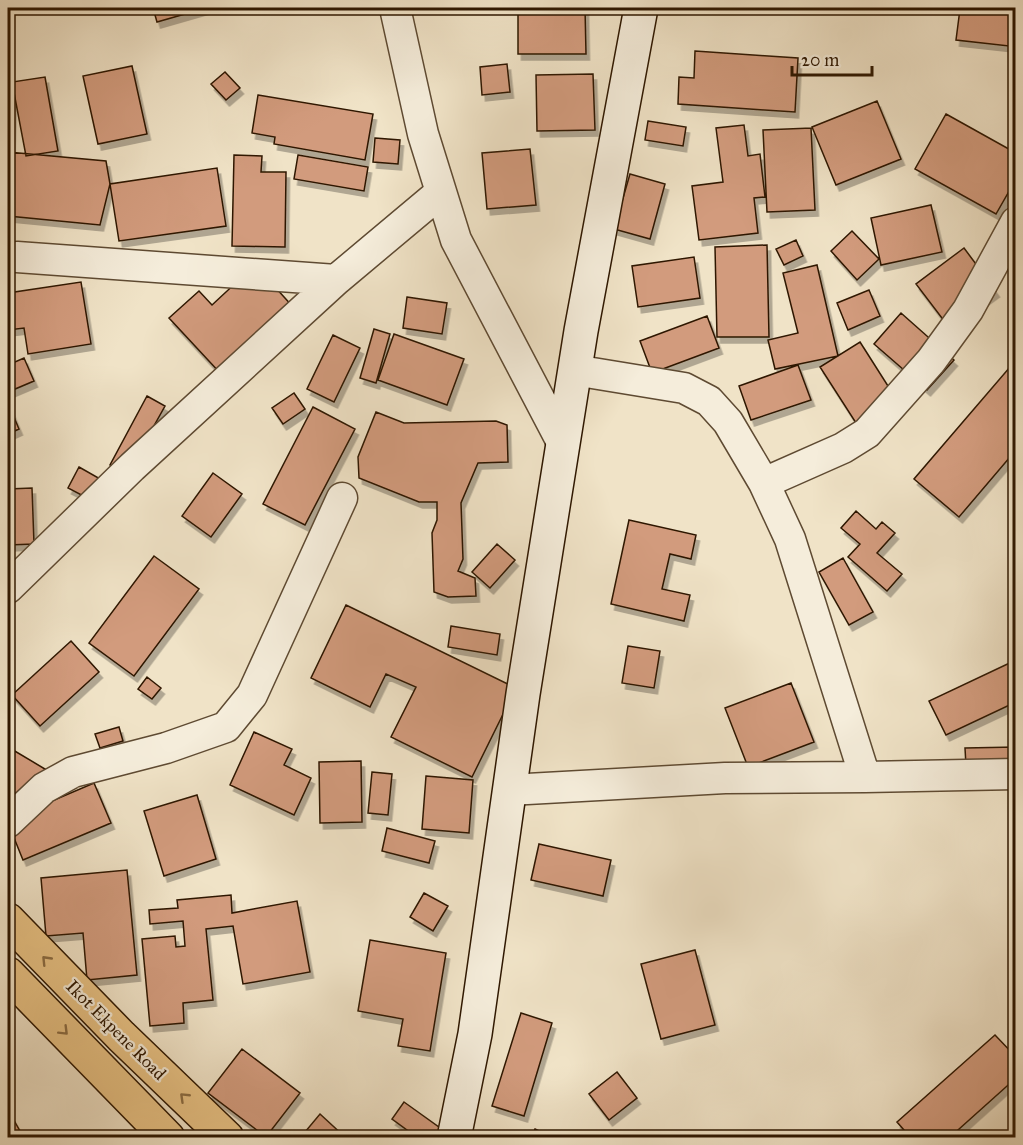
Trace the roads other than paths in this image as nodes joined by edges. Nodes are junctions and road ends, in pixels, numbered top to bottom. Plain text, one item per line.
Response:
1 (396, 8) edge
2 (641, 8) edge
3 (441, 192) junction
4 (1016, 222) edge
5 (16, 257) dead end
6 (336, 280) junction
7 (574, 370) junction
8 (563, 444) junction
9 (764, 483) junction
10 (342, 498) dead end
11 (8, 588) edge
12 (1016, 774) edge
13 (865, 777) junction
14 (509, 790) junction
15 (8, 822) edge
16 (8, 920) edge
17 (8, 974) edge
18 (121, 1036) junction
19 (94, 1061) junction
20 (168, 1137) edge
21 (226, 1137) edge
22 (454, 1137) edge

1 - 3 street
2 - 7 street
3 - 6 street
3 - 8 street
4 - 9 street
5 - 6 street
6 - 11 street
7 - 8 street
7 - 9 street
8 - 14 street
9 - 13 street
10 - 15 street
12 - 13 street
13 - 14 street
14 - 22 street
18 -> 16 highway, Ikot Ekpene Road
17 -> 19 highway, Ikot Ekpene Road
18 - 19 highway
21 -> 18 highway, Ikot Ekpene Road
19 - 20 highway, Ikot Ekpene Road

